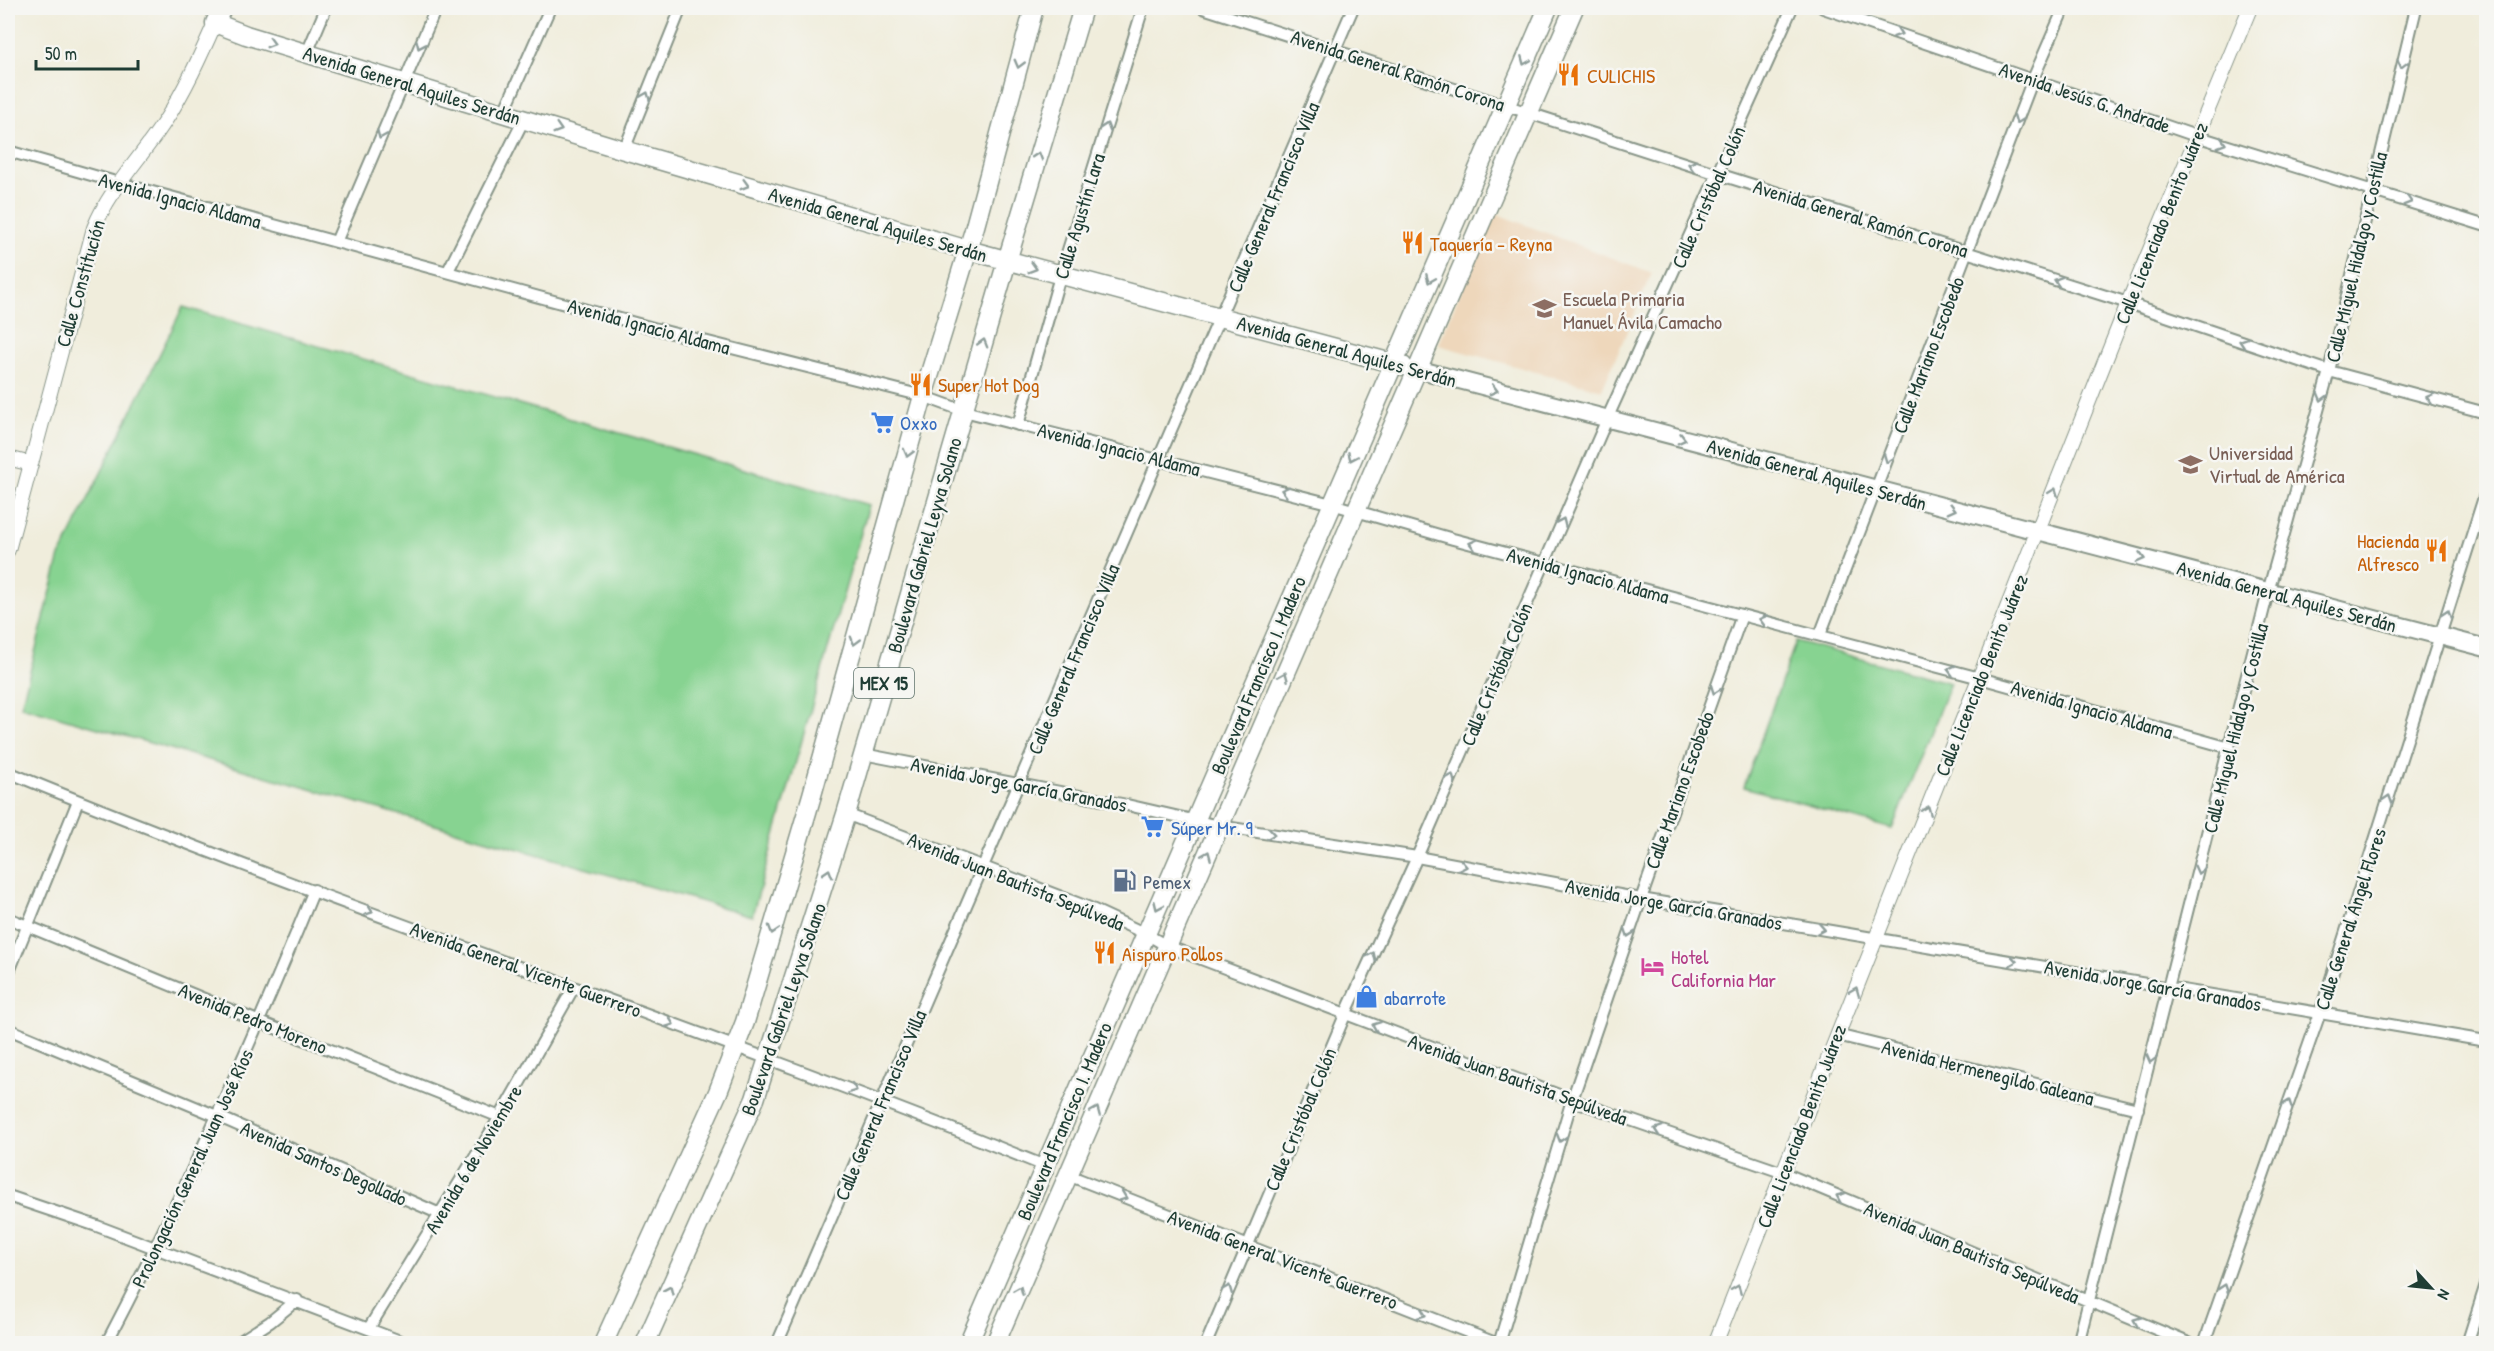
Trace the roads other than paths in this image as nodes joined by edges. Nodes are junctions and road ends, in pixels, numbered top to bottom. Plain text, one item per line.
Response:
1 (326, 8) edge
2 (436, 8) edge
3 (550, 8) edge
4 (681, 8) edge
5 (1034, 8) edge
6 (1083, 8) edge
7 (1143, 8) edge
8 (1203, 8) edge
9 (1353, 8) edge
10 (1548, 8) edge
11 (1574, 8) edge
12 (1792, 8) edge
13 (1823, 8) edge
14 (2064, 8) edge
15 (2250, 8) edge
16 (2416, 8) edge
17 (219, 15) edge
18 (1336, 50) junction
19 (307, 53) junction
20 (2033, 80) junction
21 (403, 82) junction
22 (1506, 105) junction
23 (504, 112) junction
24 (1528, 113) junction
25 (524, 119) junction
26 (2196, 136) junction
27 (624, 150) junction
28 (8, 151) edge
29 (1718, 174) junction
30 (119, 183) junction
31 (2371, 190) junction
32 (2487, 226) edge
33 (336, 242) junction
34 (968, 250) junction
35 (1968, 252) junction
36 (1007, 261) junction
37 (448, 271) junction
38 (1060, 276) junction
39 (2128, 303) junction
40 (1221, 319) junction
41 (1393, 363) junction
42 (1417, 369) junction
43 (2329, 371) junction
44 (923, 396) junction
45 (964, 411) junction
46 (2487, 413) edge
47 (1607, 419) junction
48 (1018, 424) junction
49 (8, 458) edge
50 (1158, 459) junction
51 (30, 464) junction
52 (1876, 489) junction
53 (2487, 491) edge
54 (1332, 504) junction
55 (1356, 510) junction
56 (2038, 532) junction
57 (8, 549) edge
58 (1544, 564) junction
59 (2268, 592) junction
60 (1742, 615) junction
61 (1820, 635) junction
62 (2440, 636) junction
63 (2487, 648) edge
64 (1980, 678) junction
65 (2230, 748) junction
66 (864, 754) junction
67 (8, 772) edge
68 (1019, 785) junction
69 (78, 801) junction
70 (846, 814) junction
71 (1195, 821) junction
72 (1219, 826) junction
73 (1417, 857) junction
74 (983, 867) junction
75 (314, 890) junction
76 (1641, 899) junction
77 (8, 918) edge
78 (28, 926) junction
79 (1146, 934) junction
80 (1875, 938) junction
81 (1167, 946) junction
82 (8, 974) edge
83 (574, 987) junction
84 (2169, 987) junction
85 (2320, 1013) junction
86 (1345, 1015) junction
87 (260, 1022) junction
88 (8, 1029) edge
89 (1837, 1035) junction
90 (2487, 1041) edge
91 (736, 1047) junction
92 (768, 1058) junction
93 (882, 1100) junction
94 (1572, 1101) junction
95 (2138, 1109) junction
96 (217, 1116) junction
97 (500, 1117) junction
98 (1045, 1166) junction
99 (1784, 1173) junction
100 (1068, 1175) junction
101 (8, 1196) edge
102 (440, 1214) junction
103 (1246, 1245) junction
104 (156, 1249) junction
105 (2487, 1284) edge
106 (297, 1300) junction
107 (2089, 1302) junction
108 (369, 1329) junction
109 (106, 1344) edge
110 (236, 1344) edge
111 (408, 1344) edge
112 (603, 1344) edge
113 (645, 1344) edge
114 (777, 1344) edge
115 (968, 1344) edge
116 (995, 1344) edge
117 (1206, 1344) edge
118 (1499, 1344) edge
119 (1715, 1344) edge
120 (2078, 1344) edge
121 (2191, 1344) edge
122 (2204, 1344) edge
123 (2467, 1344) edge

1 - 19 street
2 -> 21 street
3 - 23 street
27 -> 4 street
5 -> 34 main road, Boulevard Gabriel Leyva Solano / MEX 15
36 -> 6 main road, Boulevard Gabriel Leyva Solano / MEX 15
38 -> 7 street, Calle Agustín Lara
8 - 18 street, Avenida General Ramón Corona
9 - 18 street, Calle General Francisco Villa
10 -> 22 main road, Boulevard Francisco I. Madero
11 - 24 main road, Boulevard Francisco I. Madero
12 - 29 street, Calle Cristóbal Colón
13 -> 20 street, Avenida Jesús G. Andrade
14 - 20 street, Calle Mariano Escobedo
15 - 26 street, Calle Licenciado Benito Juárez
16 -> 31 street, Calle Miguel Hidalgo y Costilla
17 -> 19 main road, Avenida General Aquiles Serdán
17 - 30 street, Calle Constitución
18 - 22 street, Avenida General Ramón Corona
18 - 40 street, Calle General Francisco Villa
19 - 21 main road, Avenida General Aquiles Serdán
20 - 26 street, Avenida Jesús G. Andrade
20 -> 35 street, Calle Mariano Escobedo
21 - 23 main road, Avenida General Aquiles Serdán
21 -> 33 street
22 - 24 street, Avenida General Ramón Corona
22 -> 41 main road, Boulevard Francisco I. Madero
23 - 25 main road, Avenida General Aquiles Serdán
29 -> 24 street, Avenida General Ramón Corona
24 - 42 main road, Boulevard Francisco I. Madero
25 -> 27 main road, Avenida General Aquiles Serdán
25 - 37 street
26 -> 31 street, Avenida Jesús G. Andrade
26 - 39 street, Calle Licenciado Benito Juárez
27 -> 34 main road, Avenida General Aquiles Serdán
28 - 30 street, Avenida Ignacio Aldama
29 - 35 street, Avenida General Ramón Corona
29 - 47 street, Calle Cristóbal Colón
30 - 33 street, Avenida Ignacio Aldama
30 - 51 street, Calle Constitución
31 -> 32 street, Avenida Jesús G. Andrade
31 - 43 street, Calle Miguel Hidalgo y Costilla
33 - 37 street, Avenida Ignacio Aldama
34 - 36 main road, Avenida General Aquiles Serdán
34 - 44 main road, Boulevard Gabriel Leyva Solano / MEX 15
39 -> 35 street, Avenida General Ramón Corona
35 -> 52 street, Calle Mariano Escobedo
36 -> 38 main road, Avenida General Aquiles Serdán
45 -> 36 main road, Boulevard Gabriel Leyva Solano / MEX 15
37 - 44 street, Avenida Ignacio Aldama
38 - 40 main road, Avenida General Aquiles Serdán
38 - 48 street, Calle Agustín Lara
43 -> 39 street, Avenida General Ramón Corona
56 -> 39 street, Calle Licenciado Benito Juárez
40 - 41 main road, Avenida General Aquiles Serdán
40 - 50 street, Calle General Francisco Villa
41 - 42 main road, Avenida General Aquiles Serdán
41 -> 54 main road, Boulevard Francisco I. Madero
42 -> 47 main road, Avenida General Aquiles Serdán
42 - 55 main road, Boulevard Francisco I. Madero
46 -> 43 street, Avenida General Ramón Corona
43 -> 59 street, Calle Miguel Hidalgo y Costilla
44 - 45 street, Avenida Ignacio Aldama
44 -> 91 main road, Boulevard Gabriel Leyva Solano / MEX 15
45 - 48 street, Avenida Ignacio Aldama
45 - 66 main road, Boulevard Gabriel Leyva Solano / MEX 15
47 -> 52 main road, Avenida General Aquiles Serdán
58 -> 47 street, Calle Cristóbal Colón
48 - 50 street, Avenida Ignacio Aldama
49 - 51 street
54 -> 50 street, Avenida Ignacio Aldama
50 - 68 street, Calle General Francisco Villa
51 - 57 street, Calle Constitución
52 -> 56 main road, Avenida General Aquiles Serdán
52 - 61 street, Calle Mariano Escobedo
62 -> 53 street, Calle General Ángel Flores
54 - 55 street, Avenida Ignacio Aldama
54 - 71 main road, Boulevard Francisco I. Madero
58 -> 55 street, Avenida Ignacio Aldama
72 -> 55 main road, Boulevard Francisco I. Madero
56 -> 59 main road, Avenida General Aquiles Serdán
56 - 64 street, Calle Licenciado Benito Juárez
58 - 60 street, Avenida Ignacio Aldama
73 -> 58 street, Calle Cristóbal Colón
59 - 62 main road, Avenida General Aquiles Serdán
59 - 65 street, Calle Miguel Hidalgo y Costilla
61 -> 60 street, Avenida Ignacio Aldama
60 -> 76 street, Calle Mariano Escobedo
64 -> 61 street, Avenida Ignacio Aldama
62 - 63 main road, Avenida General Aquiles Serdán
85 -> 62 street, Calle General Ángel Flores
64 - 65 street, Avenida Ignacio Aldama
80 -> 64 street, Calle Licenciado Benito Juárez
65 -> 84 street, Calle Miguel Hidalgo y Costilla
66 - 68 street, Avenida Jorge García Granados
66 - 70 main road, Boulevard Gabriel Leyva Solano / MEX 15
67 - 69 street, Avenida General Vicente Guerrero
68 - 71 street, Avenida Jorge García Granados
68 - 74 street, Calle General Francisco Villa
69 - 75 street, Avenida General Vicente Guerrero
69 - 78 street
70 - 74 street, Avenida Juan Bautista Sepúlveda
92 -> 70 main road, Boulevard Gabriel Leyva Solano / MEX 15
71 - 72 street, Avenida Jorge García Granados
71 -> 79 main road, Boulevard Francisco I. Madero
72 -> 73 street, Avenida Jorge García Granados
81 -> 72 main road, Boulevard Francisco I. Madero
73 -> 76 street, Avenida Jorge García Granados
86 -> 73 street, Calle Cristóbal Colón
74 - 79 street, Avenida Juan Bautista Sepúlveda
74 - 93 street, Calle General Francisco Villa
75 -> 83 street, Avenida General Vicente Guerrero
75 - 87 street, Prolongación General Juan José Ríos
76 -> 80 street, Avenida Jorge García Granados
76 -> 94 street, Calle Mariano Escobedo
77 - 78 street, Avenida Pedro Moreno
78 - 82 street
78 - 87 street, Avenida Pedro Moreno
79 - 81 street, Avenida Juan Bautista Sepúlveda
79 - 98 main road, Boulevard Francisco I. Madero
80 -> 84 street, Avenida Jorge García Granados
89 -> 80 street, Calle Licenciado Benito Juárez
81 - 86 street, Avenida Juan Bautista Sepúlveda
100 -> 81 main road, Boulevard Francisco I. Madero
83 -> 91 street, Avenida General Vicente Guerrero
83 - 97 street, Avenida 6 de Noviembre
84 - 85 street, Avenida Jorge García Granados
84 -> 95 street, Calle Miguel Hidalgo y Costilla
85 - 90 street, Avenida Jorge García Granados
122 -> 85 street, Calle General Ángel Flores
94 -> 86 street, Avenida Juan Bautista Sepúlveda
86 - 103 street, Calle Cristóbal Colón
87 - 96 street, Prolongación General Juan José Ríos
87 - 97 street, Avenida Pedro Moreno
88 - 96 street, Avenida Santos Degollado
89 - 95 street, Avenida Hermenegildo Galeana
89 - 99 street, Calle Licenciado Benito Juárez
91 - 92 street, Avenida General Vicente Guerrero
91 - 112 main road, Boulevard Gabriel Leyva Solano / MEX 15
92 -> 93 street, Avenida General Vicente Guerrero
113 -> 92 main road, Boulevard Gabriel Leyva Solano / MEX 15
93 - 98 street, Avenida General Vicente Guerrero
93 - 114 street, Calle General Francisco Villa
99 -> 94 street, Avenida Juan Bautista Sepúlveda
94 -> 118 street, Calle Mariano Escobedo
95 - 107 street, Calle Miguel Hidalgo y Costilla
96 - 102 street, Avenida Santos Degollado
96 - 104 street, Prolongación General Juan José Ríos
97 - 102 street, Avenida 6 de Noviembre
98 - 115 main road, Boulevard Francisco I. Madero
107 -> 99 street, Avenida Juan Bautista Sepúlveda
119 -> 99 street, Calle Licenciado Benito Juárez
100 -> 103 street, Avenida General Vicente Guerrero
116 -> 100 main road, Boulevard Francisco I. Madero
101 - 104 street
102 - 108 street, Avenida 6 de Noviembre
117 -> 103 street, Calle Cristóbal Colón
103 -> 118 street, Avenida General Vicente Guerrero
104 - 106 street
104 - 109 street, Prolongación General Juan José Ríos
105 - 123 street
106 - 108 street
106 - 110 street
107 - 120 street, Calle Miguel Hidalgo y Costilla
121 -> 107 street, Avenida Juan Bautista Sepúlveda
108 - 111 street

